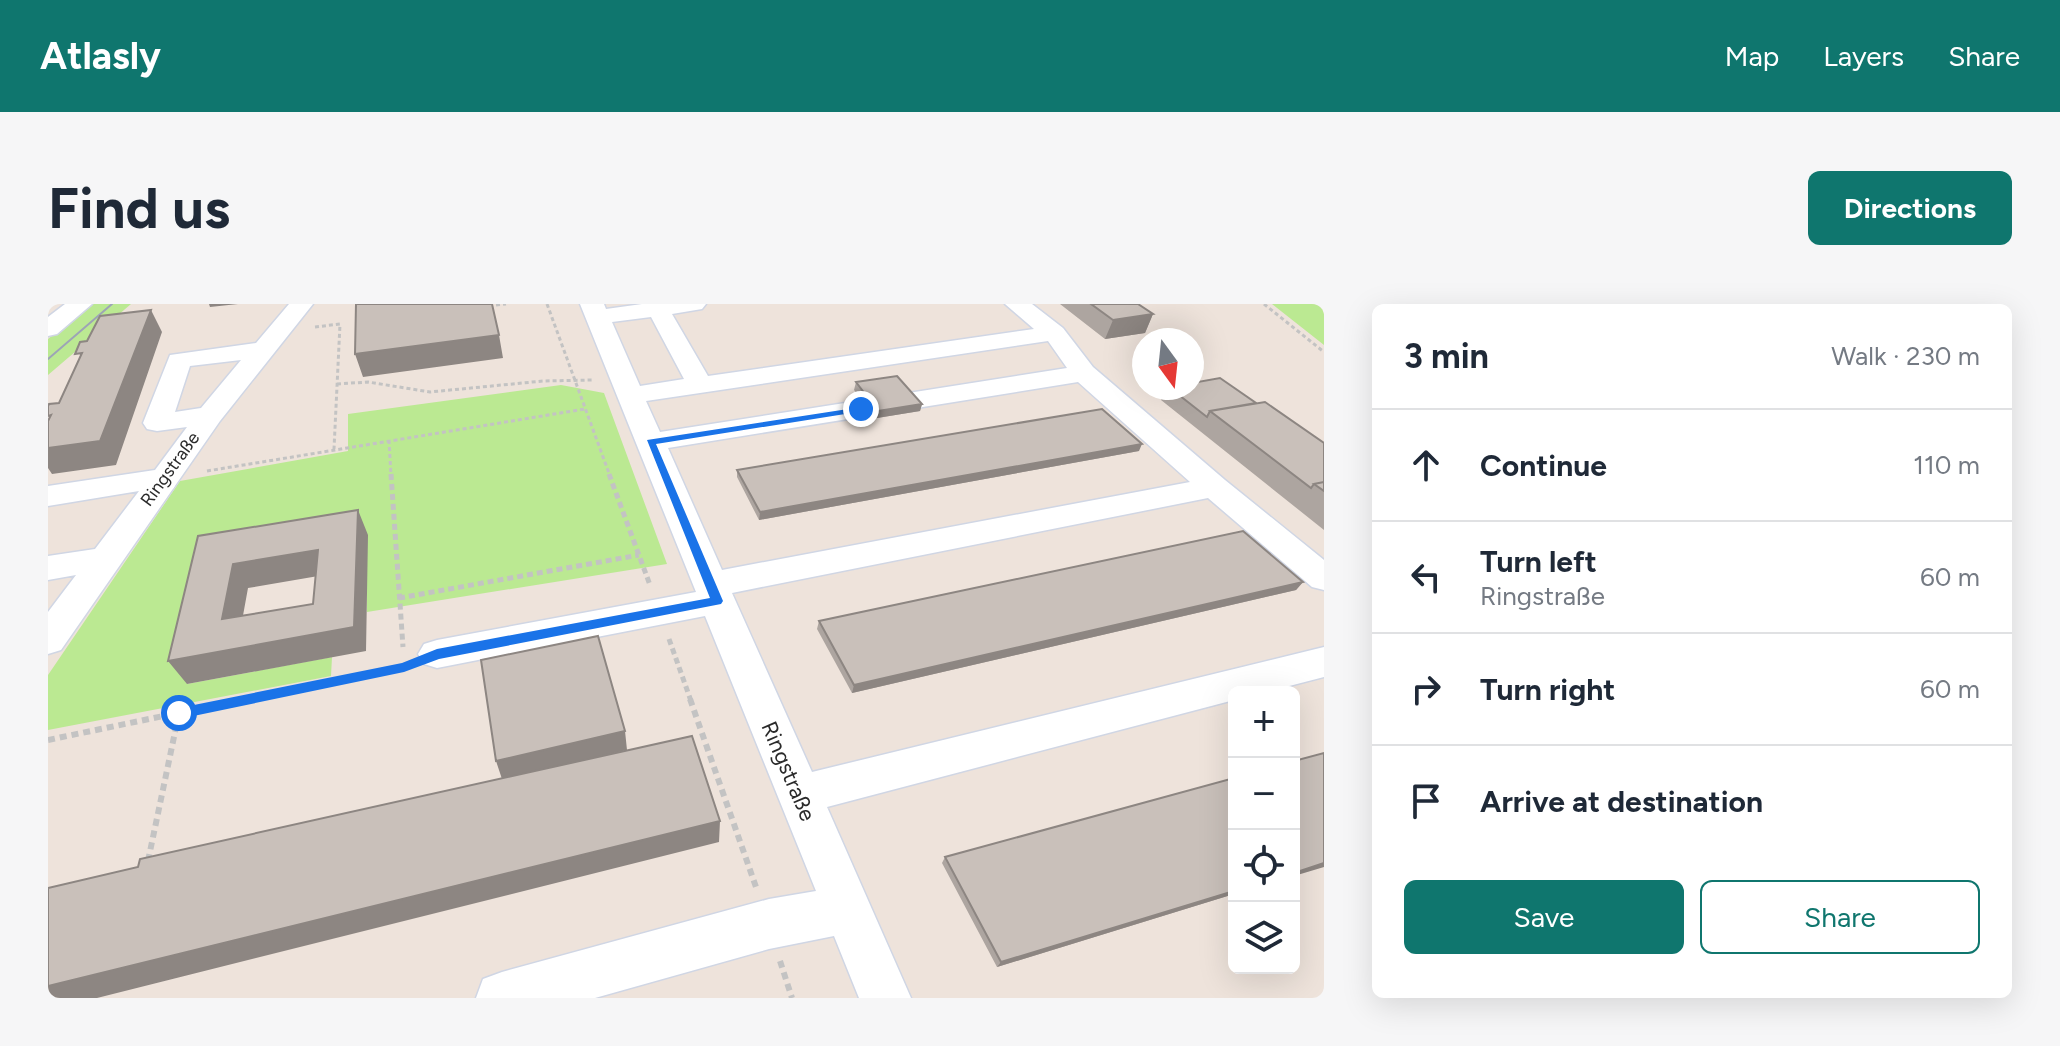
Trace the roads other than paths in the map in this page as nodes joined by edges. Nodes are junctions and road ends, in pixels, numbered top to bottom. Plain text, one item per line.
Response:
1 (80, 304) edge
2 (301, 304) edge
3 (694, 304) edge
4 (1017, 304) edge
5 (658, 309) junction
6 (594, 310) edge
7 (48, 329) edge
8 (1054, 333) junction
9 (271, 341) junction
10 (1084, 373) junction
11 (699, 383) junction
12 (630, 395) junction
13 (210, 415) junction
14 (651, 442) junction
15 (163, 478) junction
16 (1214, 487) junction
17 (48, 496) edge
18 (105, 559) junction
19 (48, 568) edge
20 (1324, 578) edge
21 (714, 593) junction
22 (48, 640) edge
23 (420, 661) road end
24 (1324, 662) edge
25 (798, 795) junction
26 (847, 909) junction
27 (502, 998) edge
28 (885, 998) edge

1 - 7 street
2 - 9 street, Ringstraße
3 - 5 street
4 - 8 street
5 - 6 street
5 - 11 street
6 - 12 street, Ringstraße
8 - 10 street
8 - 11 street
9 - 13 street, Ringstraße
9 - 13 street
10 - 14 street
10 - 16 street
11 - 12 street
12 - 14 street, Ringstraße
13 - 15 street, Ringstraße
14 - 21 street, Ringstraße
15 - 17 street
15 - 18 street, Ringstraße
16 - 20 street
16 - 21 street
18 - 19 street
18 - 22 street, Ringstraße
21 - 23 street
21 - 25 street, Ringstraße
24 - 25 street
25 - 26 street, Ringstraße
26 - 27 street
26 - 28 street, Ringstraße

